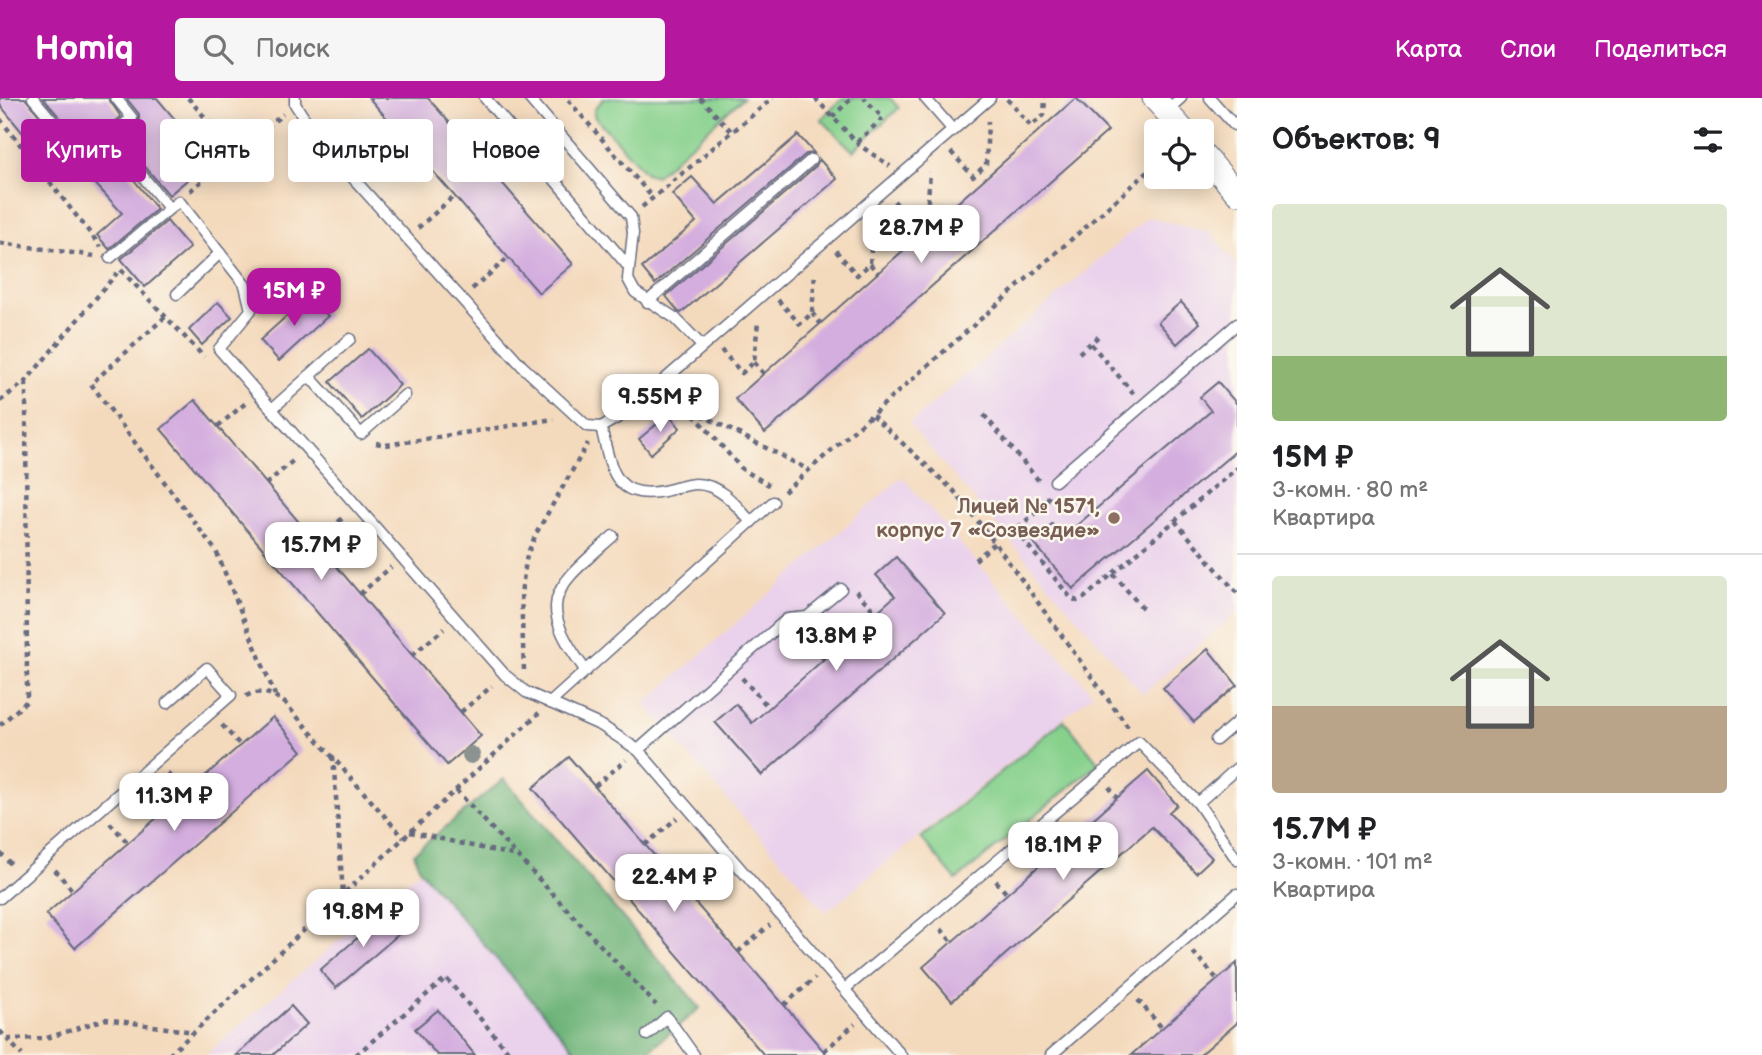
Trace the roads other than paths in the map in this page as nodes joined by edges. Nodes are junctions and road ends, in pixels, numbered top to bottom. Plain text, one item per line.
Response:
1 (33, 98) edge
2 (116, 98) edge
3 (485, 98) edge
4 (529, 98) edge
5 (925, 98) edge
6 (990, 98) edge
7 (1210, 98) edge
8 (295, 101) edge
9 (1167, 102) edge
10 (51, 119) edge
11 (131, 119) edge
12 (1177, 119) edge
13 (1237, 122) edge
14 (953, 130) junction
15 (811, 160) dead end
16 (1214, 167) edge
17 (146, 175) edge
18 (1237, 193) edge
19 (174, 205) junction
20 (220, 253) junction
21 (110, 258) road end
22 (628, 266) junction
23 (177, 294) dead end
24 (647, 302) junction
25 (1237, 324) edge
26 (350, 340) dead end
27 (707, 343) junction
28 (309, 376) junction
29 (405, 395) dead end
30 (272, 409) junction
31 (601, 427) junction
32 (1055, 481) road end
33 (774, 502) road end
34 (751, 522) junction
35 (613, 536) dead end
36 (841, 589) dead end
37 (586, 671) junction
38 (167, 703) dead end
39 (550, 703) junction
40 (1237, 722) edge
41 (1216, 740) dead end
42 (638, 750) junction
43 (1237, 768) edge
44 (1198, 803) junction
45 (1237, 860) edge
46 (1237, 894) edge
47 (0, 898) edge
48 (846, 988) junction
49 (647, 1035) dead end
50 (694, 1055) edge
51 (901, 1055) edge
52 (1051, 1055) edge

1 - 10 lane
2 - 11 lane
3 - 22 lane
4 - 22 lane
5 - 14 lane
6 - 14 lane
7 - 13 lane
8 - 31 lane
9 - 12 street
14 - 27 lane
15 - 24 lane
16 - 18 street
17 - 19 lane
19 - 20 lane
19 - 21 lane
20 - 23 lane
20 - 30 lane
22 - 24 lane
24 - 27 lane
25 - 32 lane
26 - 28 lane
27 - 31 lane
28 - 29 lane
28 - 30 lane
30 - 39 lane
31 - 34 lane
33 - 34 lane
34 - 37 lane
35 - 37 lane
36 - 42 lane
37 - 39 lane
38 - 47 lane
39 - 42 lane
40 - 41 lane
42 - 48 lane
43 - 44 lane
44 - 45 lane
44 - 48 lane
46 - 52 lane
48 - 51 lane
49 - 50 lane

